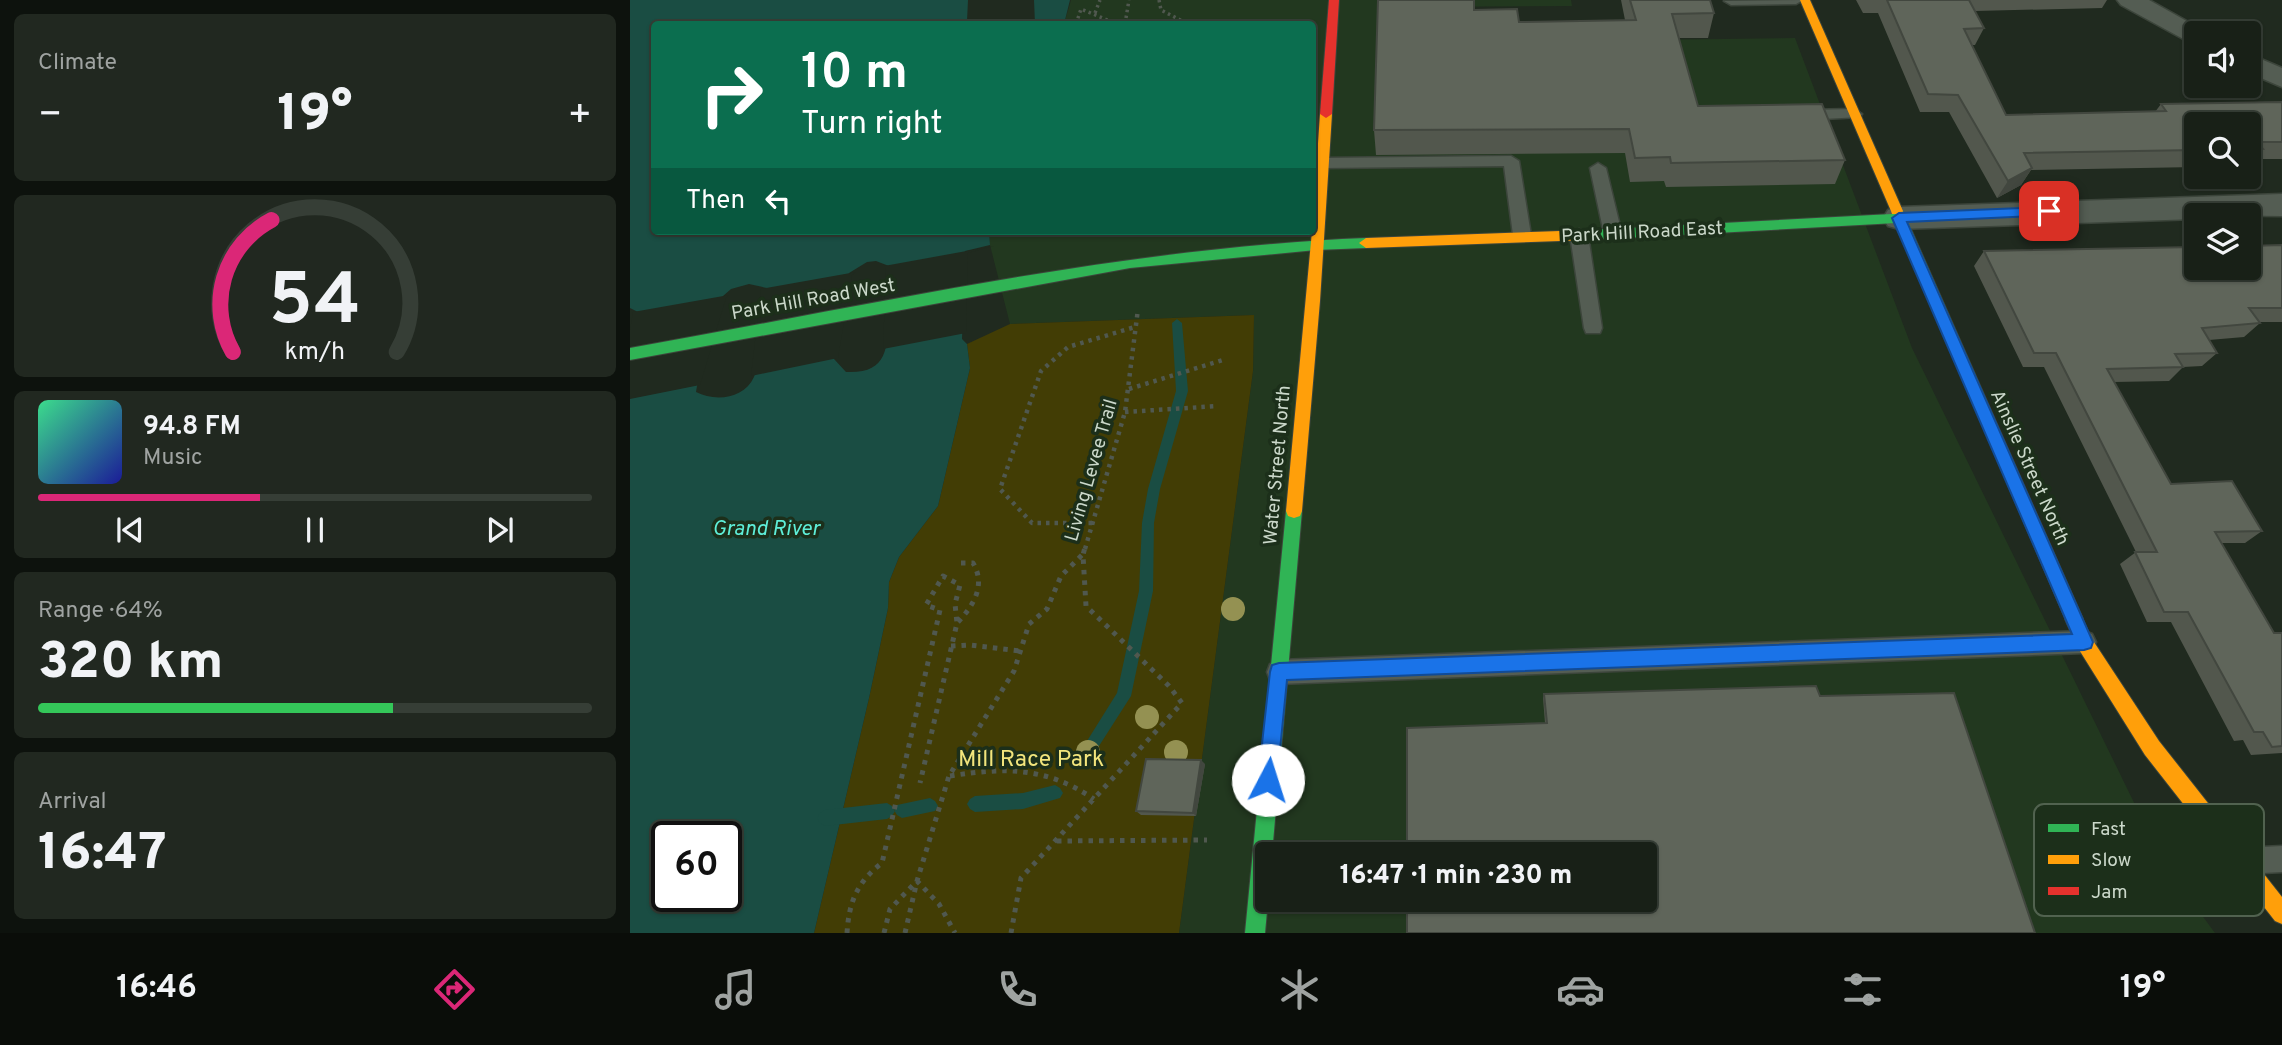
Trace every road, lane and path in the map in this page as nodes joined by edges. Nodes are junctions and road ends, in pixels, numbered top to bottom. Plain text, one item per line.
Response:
1 (1100, 0) edge
2 (1129, 0) edge
3 (1159, 0) edge
4 (1334, 0) edge
5 (1796, 0) edge
6 (1805, 0) edge
7 (2130, 0) edge
8 (1731, 1) edge
9 (1095, 13) junction
10 (1077, 21) edge
11 (1111, 21) edge
12 (1126, 21) edge
13 (1182, 21) edge
14 (2184, 29) edge
15 (2261, 68) edge
16 (2282, 79) edge
17 (1805, 114) edge
18 (1854, 114) junction
19 (1322, 163) junction
20 (1598, 169) dead end
21 (2282, 205) edge
22 (1899, 218) junction
23 (1613, 234) junction
24 (1522, 235) junction
25 (1579, 235) junction
26 (1316, 245) junction
27 (1004, 284) joint
28 (1138, 309) dead end
29 (1135, 327) junction
30 (1592, 328) dead end
31 (630, 354) edge
32 (1223, 360) dead end
33 (1129, 389) junction
34 (1218, 406) dead end
35 (1125, 412) junction
36 (1092, 523) junction
37 (1083, 555) junction
38 (961, 563) dead end
39 (957, 623) junction
40 (2084, 642) junction
41 (951, 646) junction
42 (1021, 651) junction
43 (1279, 672) junction
44 (949, 776) junction
45 (920, 782) dead end
46 (1094, 799) junction
47 (2196, 804) edge
48 (1056, 841) junction
49 (1206, 841) dead end
50 (2282, 859) edge
51 (2264, 860) edge
52 (917, 881) junction
53 (2264, 891) edge
54 (2282, 914) edge
55 (847, 933) edge
56 (884, 933) edge
57 (905, 933) edge
58 (955, 933) edge
59 (1011, 933) edge
60 (1255, 933) edge

1 - 9 path
2 - 12 path
3 - 13 path
4 - 19 main road, Water Street North
5 - 8 lane
6 - 18 main road, Ainslie Street North
7 - 14 street
9 - 10 path
9 - 11 path
15 - 16 street
17 - 18 lane
18 - 22 main road, Ainslie Street North
19 - 24 lane
19 - 26 main road, Water Street North
20 - 23 lane
21 - 22 street, Park Hill Road East
22 - 23 main road, Park Hill Road East
22 - 40 main road, Ainslie Street North
23 - 25 main road, Park Hill Road East
24 - 25 main road, Park Hill Road East
24 - 26 main road, Park Hill Road East
25 - 30 lane
26 - 27 main road, Park Hill Road East
26 - 43 main road, Water Street North
27 - 31 main road, Park Hill Road West
28 - 29 path, Living Levee Trail
29 - 33 path, Living Levee Trail
29 - 36 path
32 - 33 path
33 - 35 path, Living Levee Trail
34 - 35 path
35 - 36 path, Living Levee Trail
36 - 37 path, Living Levee Trail
37 - 42 path, Living Levee Trail
37 - 46 path, Living Levee Trail
38 - 39 path
39 - 41 path
39 - 55 path
40 - 43 lane
40 - 47 main road, Ainslie Street North
41 - 42 path
41 - 45 path
42 - 44 path, Living Levee Trail
43 - 60 main road, Water Street North
44 - 46 path
44 - 52 path, Living Levee Trail
46 - 48 path
48 - 49 path
48 - 59 path
50 - 51 lane
52 - 56 path
52 - 57 path, Living Levee Trail
52 - 58 path
53 - 54 main road, Ainslie Street North

